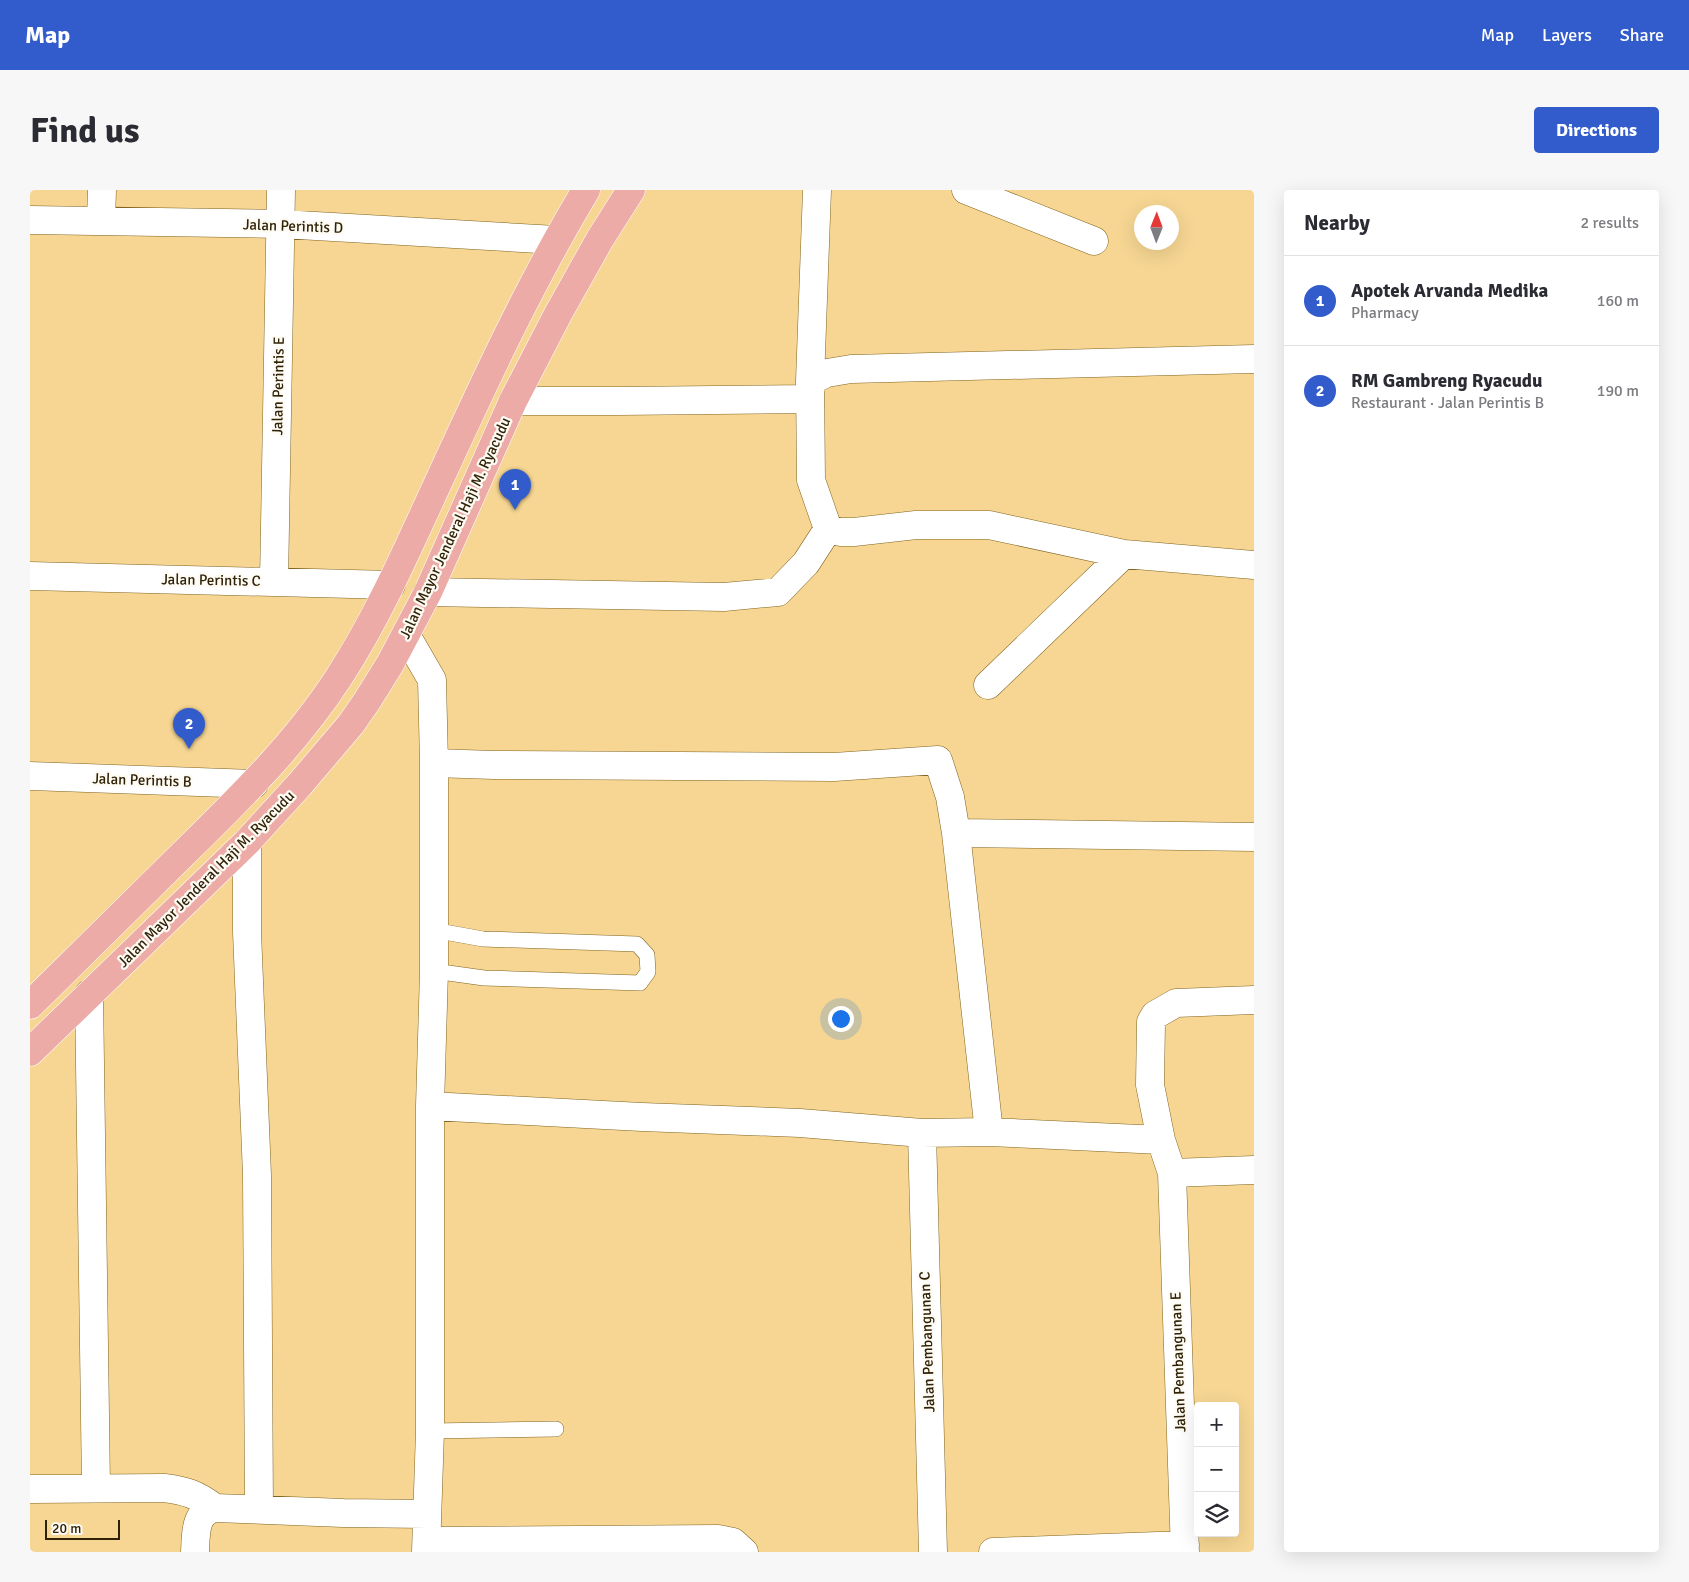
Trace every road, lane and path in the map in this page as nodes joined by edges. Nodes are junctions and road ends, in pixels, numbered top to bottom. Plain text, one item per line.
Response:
1 (102, 190) edge
2 (281, 190) edge
3 (586, 190) edge
4 (630, 190) edge
5 (817, 190) edge
6 (966, 190) edge
7 (30, 220) edge
8 (101, 221) junction
9 (281, 224) junction
10 (556, 240) junction
11 (1094, 241) dead end
12 (1254, 359) edge
13 (810, 390) junction
14 (513, 401) junction
15 (828, 529) junction
16 (1124, 554) junction
17 (1254, 565) edge
18 (30, 576) edge
19 (274, 582) junction
20 (391, 585) junction
21 (428, 592) junction
22 (406, 635) junction
23 (988, 685) dead end
24 (434, 763) junction
25 (30, 776) edge
26 (254, 784) junction
27 (956, 833) junction
28 (1254, 837) edge
29 (247, 842) junction
30 (433, 930) junction
31 (434, 971) junction
32 (89, 994) junction
33 (1254, 1000) edge
34 (30, 1005) edge
35 (30, 1052) edge
36 (430, 1106) junction
37 (989, 1132) junction
38 (922, 1133) junction
39 (1161, 1140) junction
40 (1254, 1170) edge
41 (1172, 1173) junction
42 (556, 1429) dead end
43 (430, 1431) junction
44 (96, 1487) junction
45 (30, 1489) edge
46 (215, 1508) junction
47 (258, 1509) junction
48 (427, 1514) junction
49 (427, 1546) edge
50 (1185, 1548) edge
51 (195, 1552) edge
52 (744, 1552) edge
53 (933, 1552) edge
54 (993, 1552) edge

1 - 8 street
2 - 9 street, Jalan Perintis E
3 - 10 main road
4 - 14 main road, Jalan Mayor Jenderal Haji M. Ryacudu
5 - 13 street
6 - 11 street
7 - 8 street, Jalan Perintis D
8 - 9 street, Jalan Perintis D
9 - 10 street, Jalan Perintis D
9 - 19 street, Jalan Perintis E
10 - 20 main road
12 - 13 street
13 - 14 street
13 - 15 street
14 - 21 main road, Jalan Mayor Jenderal Haji M. Ryacudu
15 - 16 street
15 - 21 street
16 - 17 street
16 - 23 street
18 - 19 street, Jalan Perintis C
19 - 20 street, Jalan Perintis C
20 - 26 main road
21 - 22 main road, Jalan Mayor Jenderal Haji M. Ryacudu
22 - 24 street
22 - 29 main road, Jalan Mayor Jenderal Haji M. Ryacudu
24 - 27 street
24 - 30 street
25 - 26 street, Jalan Perintis B
26 - 34 main road
27 - 28 street
27 - 37 street
29 - 32 main road, Jalan Mayor Jenderal Haji M. Ryacudu
29 - 47 street
30 - 31 street
30 - 31 lane
31 - 36 street
32 - 35 main road, Jalan Mayor Jenderal Haji M. Ryacudu
32 - 44 street
33 - 39 street, Jalan Pembangunan E
36 - 38 street
36 - 43 street
37 - 38 street
37 - 39 street
38 - 53 street, Jalan Pembangunan C
39 - 41 street, Jalan Pembangunan E
40 - 41 street
41 - 50 street, Jalan Pembangunan E
42 - 43 lane
43 - 48 street
44 - 45 street
44 - 46 street
46 - 47 street
46 - 51 street
47 - 48 street
48 - 49 street
49 - 52 street
50 - 54 street

